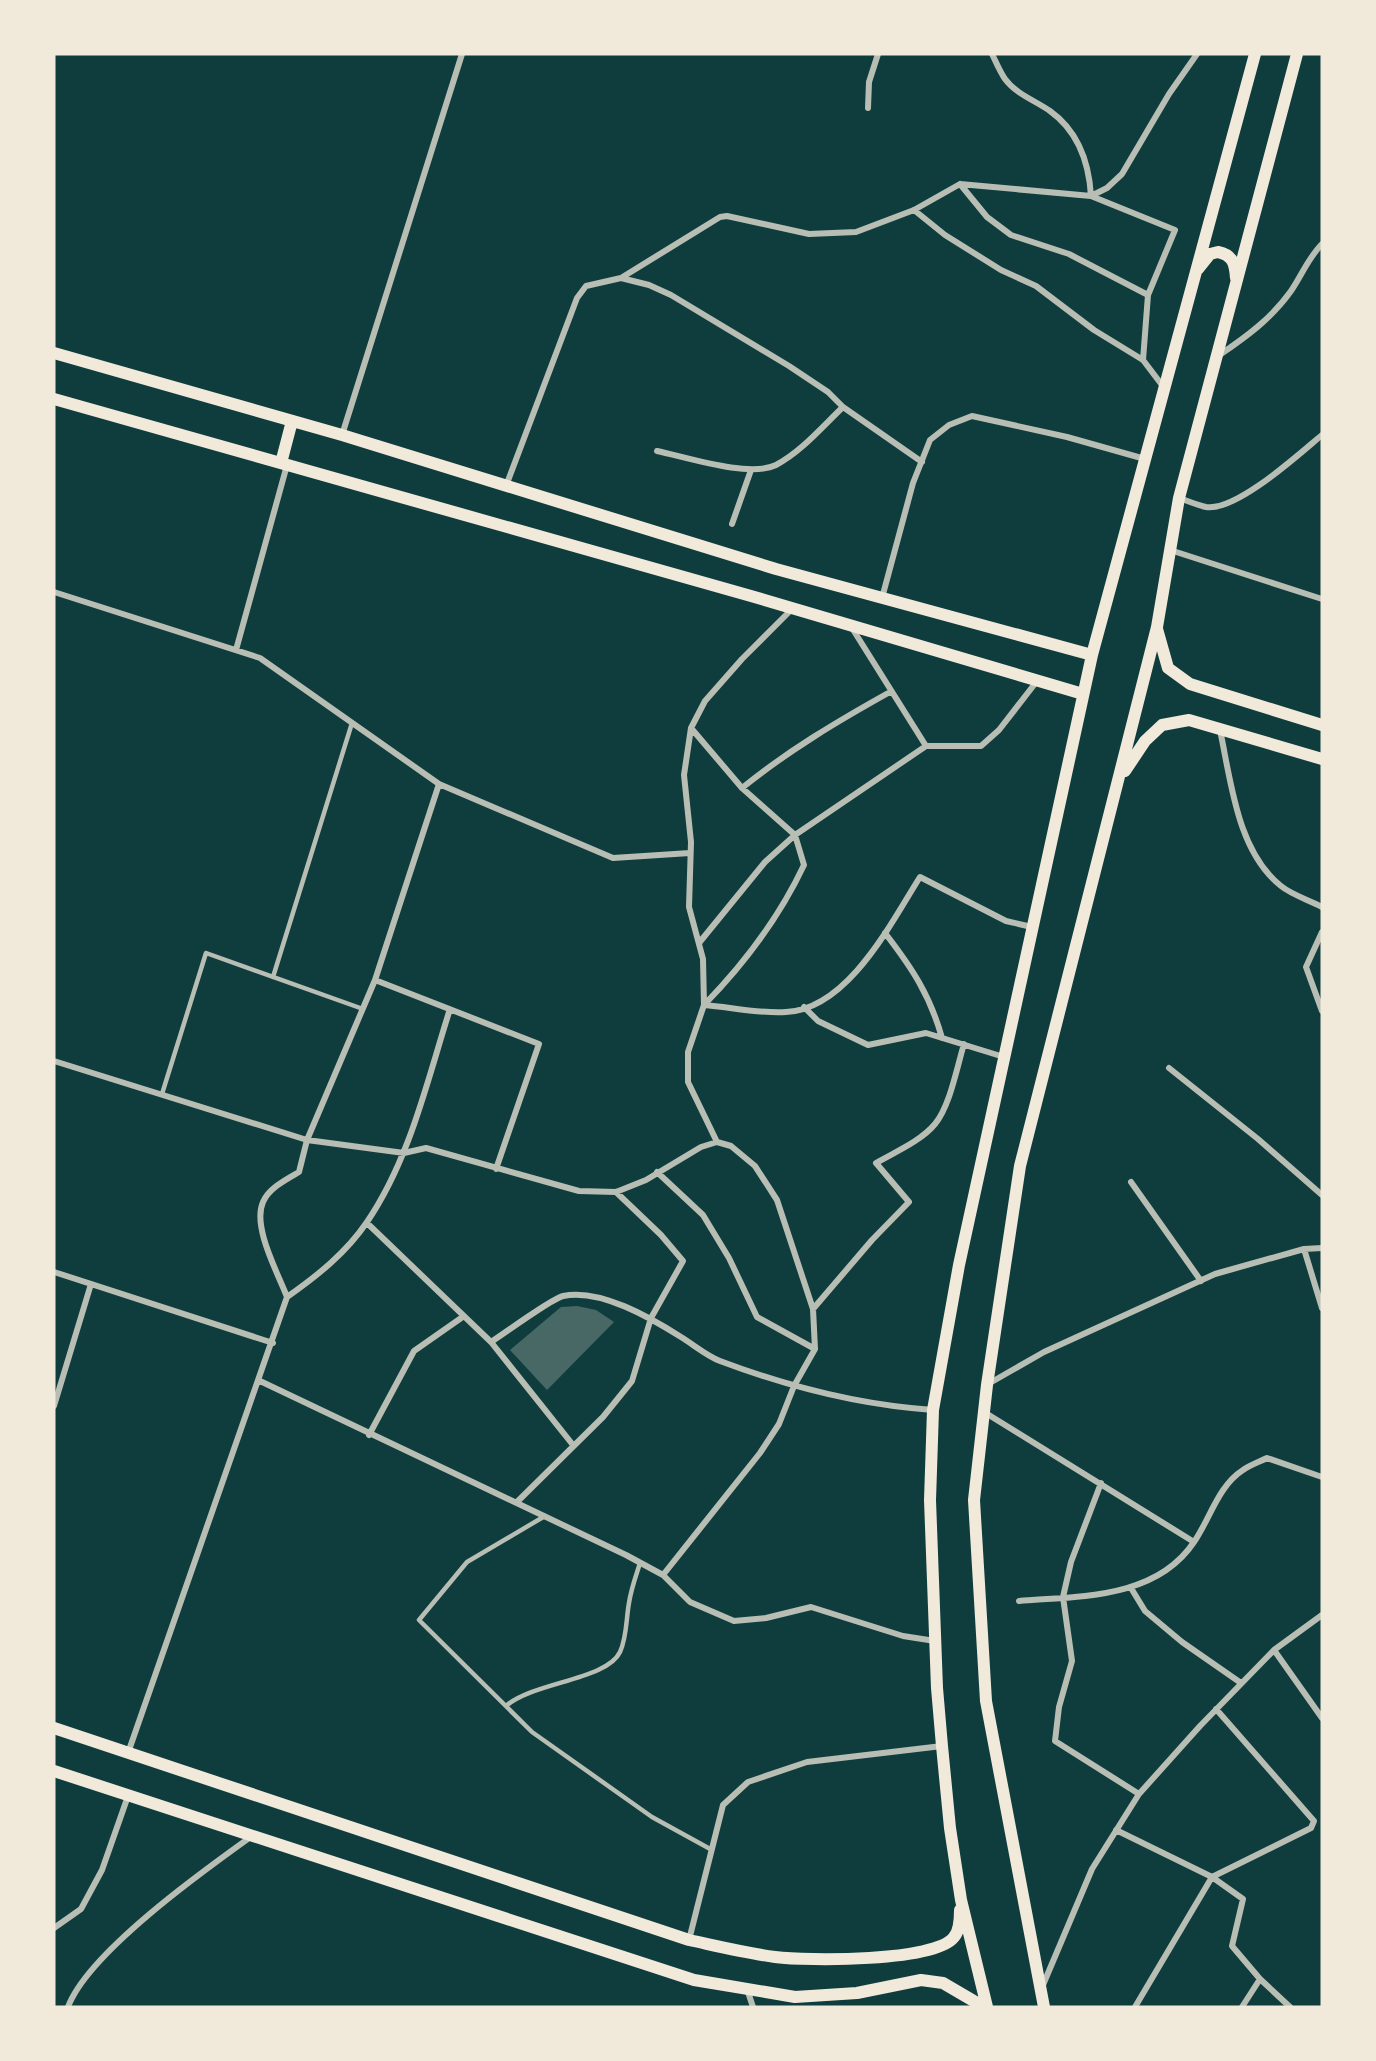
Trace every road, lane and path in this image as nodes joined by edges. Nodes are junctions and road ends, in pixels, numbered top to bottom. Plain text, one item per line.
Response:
1 (462, 54) edge
2 (878, 54) edge
3 (992, 54) edge
4 (1197, 54) edge
5 (1297, 54) edge
6 (1252, 55) edge
7 (868, 108) dead end
8 (960, 184) junction
9 (1091, 196) junction
10 (914, 210) junction
11 (1322, 244) edge
12 (1194, 275) junction
13 (621, 278) junction
14 (1236, 291) junction
15 (1148, 296) junction
16 (54, 353) edge
17 (1217, 356) junction
18 (1143, 360) junction
19 (1165, 390) junction
20 (54, 399) edge
21 (843, 407) junction
22 (292, 421) junction
23 (342, 435) junction
24 (1322, 435) edge
25 (657, 451) dead end
26 (1146, 459) junction
27 (922, 462) junction
28 (284, 464) junction
29 (751, 470) junction
30 (506, 486) junction
31 (1179, 498) junction
32 (732, 524) dead end
33 (1169, 550) junction
34 (54, 592) edge
35 (882, 598) junction
36 (1322, 599) edge
37 (793, 608) junction
38 (851, 625) junction
39 (1157, 627) junction
40 (236, 650) junction
41 (1092, 654) junction
42 (1038, 681) junction
43 (890, 692) junction
44 (1083, 694) junction
45 (352, 723) junction
46 (1322, 725) edge
47 (691, 728) junction
48 (1220, 729) junction
49 (926, 746) junction
50 (1322, 759) edge
51 (1119, 780) junction
52 (439, 784) junction
53 (742, 788) junction
54 (795, 835) junction
55 (690, 853) junction
56 (1322, 907) edge
57 (1032, 927) junction
58 (1322, 932) edge
59 (885, 933) junction
60 (699, 943) junction
61 (273, 976) junction
62 (375, 980) junction
63 (704, 1005) junction
64 (804, 1007) junction
65 (363, 1009) junction
66 (450, 1010) junction
67 (1322, 1011) edge
68 (942, 1038) junction
69 (964, 1044) junction
70 (1004, 1056) junction
71 (54, 1061) edge
72 (1169, 1068) dead end
73 (162, 1094) junction
74 (307, 1140) junction
75 (717, 1142) junction
76 (404, 1153) junction
77 (496, 1169) junction
78 (657, 1172) junction
79 (1131, 1182) dead end
80 (616, 1192) junction
81 (1322, 1195) edge
82 (367, 1223) junction
83 (1322, 1248) edge
84 (1304, 1249) junction
85 (54, 1272) edge
86 (1201, 1281) junction
87 (91, 1284) junction
88 (287, 1297) junction
89 (813, 1308) junction
90 (1322, 1308) edge
91 (464, 1317) junction
92 (651, 1318) junction
93 (490, 1342) junction
94 (273, 1343) junction
95 (816, 1349) junction
96 (260, 1380) junction
97 (987, 1384) junction
98 (794, 1386) junction
99 (54, 1406) edge
100 (933, 1410) junction
101 (984, 1412) junction
102 (369, 1435) junction
103 (573, 1445) junction
104 (1322, 1477) edge
105 (1101, 1484) junction
106 (518, 1502) junction
107 (546, 1515) junction
108 (1194, 1542) junction
109 (640, 1563) junction
110 (663, 1575) junction
111 (1131, 1588) junction
112 (1063, 1598) junction
113 (1019, 1600) dead end
114 (1322, 1615) edge
115 (935, 1641) junction
116 (1274, 1650) junction
117 (1241, 1683) junction
118 (506, 1706) junction
119 (1216, 1709) junction
120 (1322, 1718) edge
121 (54, 1728) edge
122 (942, 1746) junction
123 (127, 1753) junction
124 (54, 1771) edge
125 (1139, 1794) junction
126 (128, 1796) junction
127 (1116, 1830) junction
128 (252, 1836) junction
129 (712, 1850) junction
130 (1212, 1877) junction
131 (961, 1900) junction
132 (54, 1928) edge
133 (688, 1940) junction
134 (1260, 1979) junction
135 (746, 1989) junction
136 (1041, 1991) junction
137 (68, 2007) edge
138 (753, 2007) edge
139 (986, 2007) edge
140 (1044, 2007) edge
141 (1135, 2007) edge
142 (1242, 2007) edge
143 (1290, 2007) edge

1 - 23 street
2 - 7 street
3 - 9 street
4 - 9 street
5 - 14 main road
6 - 12 main road
8 - 9 street
8 - 10 street
8 - 15 street
9 - 15 street
10 - 13 street
10 - 18 street
11 - 17 street
12 - 14 main road
12 - 19 main road
13 - 21 street
13 - 30 street
14 - 17 main road
15 - 18 street
16 - 22 main road
17 - 31 main road
18 - 19 street
19 - 26 main road
20 - 28 main road
21 - 27 street
21 - 29 street
22 - 23 main road
22 - 28 main road
23 - 30 main road
24 - 31 street
25 - 29 street
26 - 27 street
26 - 41 main road
27 - 35 street
28 - 37 main road
28 - 40 street
29 - 32 street
30 - 35 main road
31 - 33 main road
33 - 36 street
33 - 39 main road
34 - 40 street
35 - 41 main road
37 - 38 main road
37 - 47 street
38 - 42 main road
38 - 43 street
39 - 46 main road
39 - 51 main road
40 - 45 street
41 - 44 main road
42 - 44 main road
42 - 49 street
43 - 49 street
43 - 53 street
44 - 57 main road
45 - 52 street
45 - 61 lane
47 - 53 street
47 - 55 street
48 - 50 main road
48 - 51 main road
48 - 56 street
49 - 54 street
51 - 97 main road
52 - 55 street
52 - 62 street
53 - 54 street
54 - 60 street
54 - 63 street
55 - 60 street
57 - 59 street
57 - 70 main road
58 - 67 street
59 - 64 street
59 - 68 street
60 - 63 street
61 - 65 lane
61 - 73 lane
62 - 65 street
62 - 66 street
63 - 64 street
63 - 75 street
64 - 68 street
65 - 74 street
66 - 76 street
66 - 77 street
68 - 69 street
69 - 70 street
69 - 89 street
70 - 100 main road
71 - 73 street
72 - 81 street
73 - 74 street
74 - 76 street
74 - 88 street
75 - 78 street
75 - 89 street
76 - 77 street
76 - 82 street
77 - 80 street
78 - 80 street
78 - 95 street
79 - 86 street
80 - 92 street
82 - 88 street
82 - 91 street
83 - 84 street
84 - 86 street
84 - 90 street
85 - 87 street
86 - 97 street
87 - 94 street
87 - 99 street
88 - 94 street
89 - 95 street
91 - 93 street
91 - 102 street
92 - 93 street
92 - 98 street
92 - 103 street
93 - 103 street
94 - 96 street
95 - 98 street
96 - 102 street
96 - 123 street
97 - 101 main road
98 - 100 street
98 - 110 street
100 - 115 main road
101 - 105 street
101 - 136 main road
102 - 106 street
103 - 106 street
104 - 108 street
105 - 108 street
105 - 112 street
106 - 107 street
107 - 109 street
107 - 118 lane
108 - 111 street
109 - 110 street
109 - 118 lane
110 - 115 street
111 - 112 street
111 - 117 street
112 - 113 street
112 - 125 street
114 - 116 street
115 - 122 main road
116 - 117 street
116 - 120 street
117 - 119 street
118 - 129 lane
119 - 125 street
119 - 130 street
121 - 123 main road
122 - 129 street
122 - 131 main road
123 - 133 main road
124 - 126 main road
125 - 127 street
126 - 128 main road
126 - 132 street
127 - 130 street
127 - 136 street
128 - 135 main road
128 - 137 street
129 - 133 street
130 - 134 street
130 - 141 street
131 - 133 main road
131 - 139 main road
134 - 142 street
134 - 143 street
135 - 138 street
135 - 139 main road
136 - 140 main road

